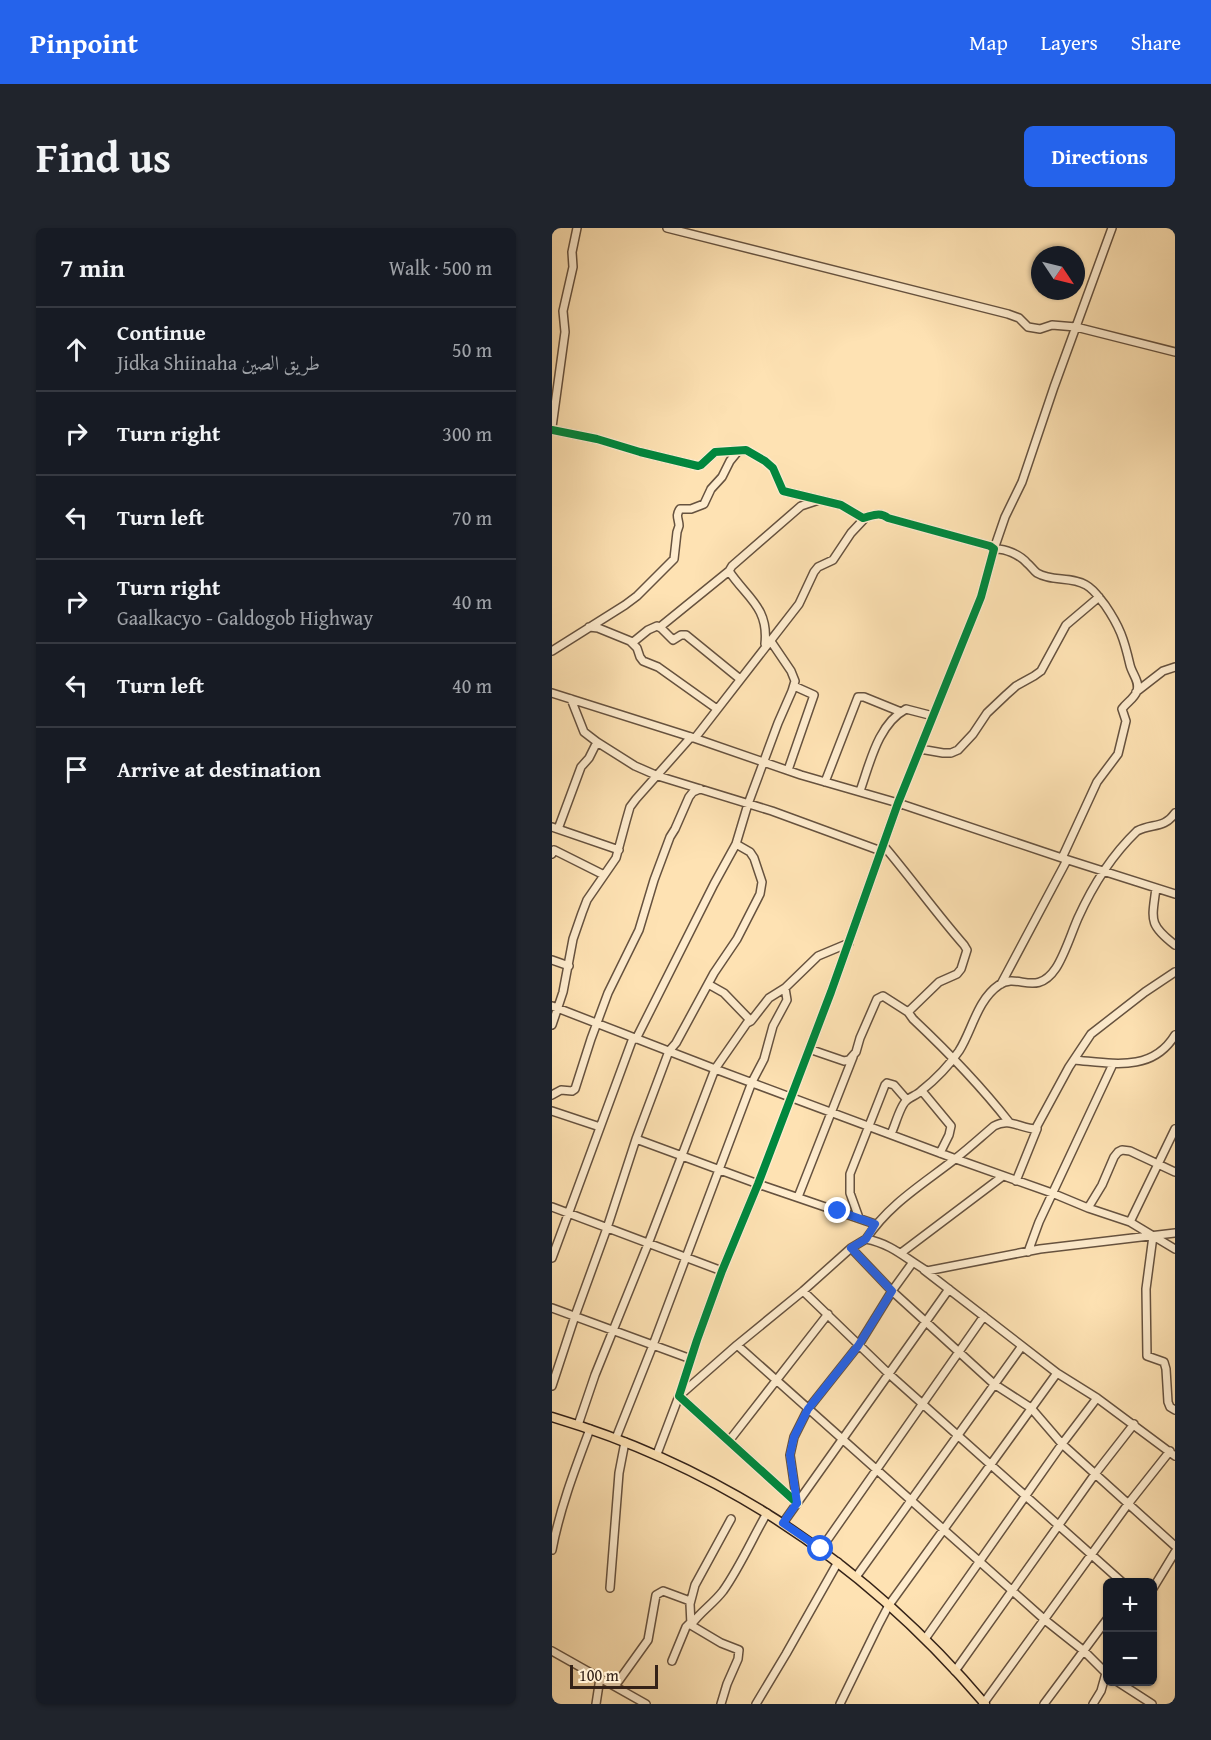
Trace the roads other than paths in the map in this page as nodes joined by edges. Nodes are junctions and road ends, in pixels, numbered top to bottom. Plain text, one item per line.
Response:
1 (577, 228) edge
2 (668, 228) edge
3 (1112, 228) edge
4 (1076, 327) junction
5 (1175, 352) edge
6 (552, 429) edge
7 (739, 450) junction
8 (819, 500) junction
9 (866, 517) junction
10 (994, 549) junction
11 (729, 571) junction
12 (1099, 597) junction
13 (588, 627) junction
14 (660, 627) junction
15 (770, 640) junction
16 (632, 643) junction
17 (765, 647) junction
18 (552, 651) edge
19 (1175, 666) edge
20 (740, 679) junction
21 (794, 686) junction
22 (1136, 692) junction
23 (552, 693) edge
24 (571, 699) junction
25 (717, 709) junction
26 (901, 712) junction
27 (933, 716) junction
28 (693, 738) junction
29 (597, 742) junction
30 (920, 749) junction
31 (764, 762) junction
32 (789, 770) junction
33 (658, 776) junction
34 (825, 782) junction
35 (700, 789) junction
36 (860, 791) junction
37 (898, 803) junction
38 (748, 804) junction
39 (1175, 813) edge
40 (555, 828) edge
41 (736, 844) junction
42 (882, 848) junction
43 (619, 850) junction
44 (552, 854) edge
45 (1064, 859) junction
46 (1104, 870) junction
47 (604, 875) junction
48 (1156, 888) junction
49 (1175, 894) edge
50 (849, 943) junction
51 (1175, 945) edge
52 (552, 960) edge
53 (568, 966) junction
54 (1175, 972) edge
55 (708, 984) junction
56 (1001, 984) junction
57 (785, 988) junction
58 (555, 1007) edge
59 (908, 1012) junction
60 (751, 1021) junction
61 (598, 1023) junction
62 (552, 1025) edge
63 (1175, 1035) edge
64 (634, 1039) junction
65 (809, 1049) junction
66 (669, 1051) junction
67 (853, 1057) junction
68 (954, 1058) junction
69 (1074, 1060) junction
70 (1113, 1064) junction
71 (715, 1069) junction
72 (752, 1082) junction
73 (922, 1090) junction
74 (552, 1095) edge
75 (791, 1097) junction
76 (907, 1100) junction
77 (552, 1111) edge
78 (831, 1112) junction
79 (1009, 1122) junction
80 (869, 1125) junction
81 (600, 1127) junction
82 (1037, 1129) junction
83 (1175, 1129) edge
84 (891, 1134) junction
85 (636, 1139) junction
86 (940, 1153) junction
87 (681, 1155) junction
88 (956, 1159) junction
89 (1158, 1163) junction
90 (719, 1169) junction
91 (1175, 1172) edge
92 (1003, 1176) junction
93 (1016, 1181) junction
94 (758, 1184) junction
95 (1052, 1193) junction
96 (798, 1197) junction
97 (552, 1207) edge
98 (1088, 1208) junction
99 (569, 1214) junction
100 (859, 1218) junction
101 (1130, 1222) junction
102 (875, 1224) junction
103 (607, 1228) junction
104 (1175, 1233) edge
105 (1153, 1236) junction
106 (866, 1239) junction
107 (648, 1244) junction
108 (851, 1248) junction
109 (1175, 1249) edge
110 (1028, 1252) junction
111 (901, 1253) junction
112 (552, 1258) edge
113 (685, 1258) junction
114 (913, 1262) junction
115 (722, 1271) junction
116 (949, 1289) junction
117 (803, 1291) junction
118 (892, 1291) junction
119 (552, 1308) edge
120 (828, 1314) junction
121 (575, 1316) junction
122 (984, 1316) junction
123 (926, 1322) junction
124 (612, 1331) junction
125 (653, 1345) junction
126 (737, 1345) junction
127 (858, 1346) junction
128 (1022, 1346) junction
129 (959, 1352) junction
130 (691, 1359) junction
131 (1057, 1373) junction
132 (889, 1374) junction
133 (776, 1381) junction
134 (994, 1384) junction
135 (552, 1386) edge
136 (679, 1396) junction
137 (1097, 1398) junction
138 (922, 1404) junction
139 (1031, 1408) junction
140 (808, 1409) junction
141 (1175, 1410) edge
142 (552, 1417) edge
143 (1134, 1424) junction
144 (578, 1425) junction
145 (590, 1429) junction
146 (957, 1435) junction
147 (620, 1440) junction
148 (843, 1440) junction
149 (729, 1441) junction
150 (1062, 1444) junction
151 (1172, 1453) edge
152 (657, 1454) junction
153 (990, 1464) junction
154 (877, 1470) junction
155 (1095, 1474) junction
156 (1025, 1496) junction
157 (911, 1501) junction
158 (797, 1503) junction
159 (1128, 1504) junction
160 (767, 1513) junction
161 (731, 1519) dead end
162 (783, 1523) junction
163 (1058, 1525) junction
164 (554, 1526) edge
165 (944, 1530) junction
166 (1175, 1545) edge
167 (821, 1549) junction
168 (552, 1550) edge
169 (1175, 1552) edge
170 (1091, 1554) junction
171 (838, 1562) junction
172 (980, 1562) junction
173 (856, 1577) junction
174 (1118, 1578) edge
175 (1157, 1582) edge
176 (610, 1588) dead end
177 (1012, 1591) junction
178 (690, 1601) junction
179 (890, 1605) junction
180 (1044, 1620) junction
181 (1103, 1624) edge
182 (691, 1625) junction
183 (925, 1639) junction
184 (552, 1651) edge
185 (1084, 1651) junction
186 (672, 1661) dead end
187 (1103, 1669) edge
188 (955, 1671) junction
189 (600, 1678) junction
190 (1103, 1685) edge
191 (615, 1686) junction
192 (1124, 1686) edge
193 (596, 1704) edge
194 (646, 1704) edge
195 (721, 1704) edge
196 (756, 1704) edge
197 (840, 1704) edge
198 (984, 1704) edge
199 (1044, 1704) edge
200 (1093, 1704) edge
201 (1152, 1704) edge

1 - 6 street
2 - 4 street
3 - 4 street
4 - 5 street
4 - 10 street
6 - 7 street
7 - 8 street
7 - 13 street
8 - 9 street
8 - 11 street
9 - 10 street
9 - 15 street
10 - 12 street
10 - 27 street
11 - 14 street
11 - 17 street
12 - 22 street
12 - 30 street
13 - 16 street
13 - 18 street
14 - 16 street
14 - 20 street
15 - 17 street
15 - 21 street
16 - 25 street
17 - 20 street
19 - 22 street
20 - 25 street
21 - 31 street
21 - 32 street
22 - 45 street
23 - 24 street
24 - 28 street
24 - 29 street
25 - 28 street
26 - 27 street
26 - 34 street
26 - 36 street
27 - 30 street
28 - 31 street
28 - 33 street
29 - 33 street
29 - 40 street
30 - 37 street
31 - 32 street
31 - 38 street
32 - 34 street
33 - 35 street
33 - 43 street
34 - 36 street
35 - 38 street
35 - 61 street
36 - 37 street
37 - 42 street
37 - 45 street
38 - 41 street
38 - 42 street
39 - 46 street
40 - 43 street
41 - 55 street
41 - 64 street
42 - 50 street
42 - 59 street
43 - 47 street
44 - 47 street
45 - 46 street
45 - 56 street
46 - 48 street
46 - 56 street
47 - 53 street
48 - 49 street
48 - 51 street
50 - 57 street
50 - 65 street
52 - 53 street
53 - 58 street
54 - 69 street
55 - 60 street
55 - 66 street
56 - 68 street
57 - 60 street
57 - 72 street
58 - 61 street
58 - 62 street
59 - 67 street
59 - 68 street
60 - 71 street
61 - 64 street
61 - 74 street
63 - 70 street
64 - 66 street
64 - 81 street
65 - 67 street
65 - 75 street
66 - 71 street
66 - 85 street
67 - 78 street
68 - 73 street
68 - 79 street
69 - 70 street
69 - 82 street
70 - 95 street
71 - 72 street
71 - 87 street
72 - 75 street
72 - 90 street
73 - 76 street
73 - 86 street
75 - 78 street
75 - 94 street
76 - 80 street
76 - 84 street
77 - 81 street
78 - 80 street
78 - 96 street
79 - 82 street
79 - 88 street
80 - 84 street
80 - 100 street
81 - 99 street
82 - 93 street
83 - 89 street
84 - 86 street
85 - 87 street
85 - 103 street
86 - 88 street
87 - 90 street
87 - 107 street
88 - 92 street
88 - 102 street
89 - 91 street
89 - 98 street
89 - 101 street
90 - 94 street
90 - 113 street
92 - 93 street
92 - 111 street
93 - 95 street
94 - 96 street
94 - 115 street
95 - 98 street
95 - 110 street
96 - 100 street
97 - 99 street
98 - 101 street
99 - 103 street
99 - 112 street
100 - 102 street
101 - 105 street
102 - 106 street
103 - 107 street
103 - 121 street
104 - 105 street
105 - 109 street
105 - 110 street
105 - 141 street
106 - 108 street
106 - 111 street
107 - 113 street
107 - 124 street
108 - 117 street
108 - 118 street
110 - 111 street
111 - 114 street
113 - 115 street
113 - 125 street
114 - 116 street
114 - 118 street
115 - 130 street
116 - 122 street
116 - 123 street
117 - 120 street
117 - 126 street
118 - 123 street
118 - 127 street
119 - 121 street
120 - 127 street
120 - 133 street
121 - 124 street
121 - 135 street
122 - 128 street
122 - 129 street
123 - 129 street
123 - 132 street
124 - 125 street
124 - 144 street
125 - 130 street
125 - 147 street
126 - 133 street
126 - 136 street
127 - 132 street
127 - 140 street
128 - 131 street
128 - 134 street
129 - 134 street
129 - 138 street
130 - 136 street
131 - 137 street
131 - 139 street
132 - 138 street
132 - 148 street
133 - 140 street
133 - 149 street
134 - 139 street
134 - 146 street
136 - 149 street
136 - 152 street
137 - 143 street
137 - 150 street
138 - 146 street
138 - 154 street
139 - 150 street
139 - 153 street
140 - 148 street
140 - 158 street
142 - 144 main road
143 - 151 street
143 - 155 street
144 - 145 main road
145 - 147 main road
145 - 164 street
146 - 153 street
146 - 157 street
147 - 152 main road
147 - 176 street
148 - 154 street
148 - 158 street
149 - 158 street
150 - 155 street
150 - 156 street
151 - 159 street
152 - 160 main road
153 - 156 street
153 - 165 street
154 - 157 street
154 - 167 street
155 - 159 street
155 - 163 street
156 - 163 street
156 - 172 street
157 - 165 street
157 - 173 street
158 - 162 street
159 - 166 street
159 - 170 street
160 - 162 main road
160 - 182 street
161 - 178 street
162 - 167 main road
163 - 170 street
163 - 177 street
164 - 168 street
165 - 172 street
165 - 179 street
167 - 171 main road
169 - 175 street
170 - 174 street
170 - 180 street
171 - 173 main road
171 - 196 street
172 - 177 street
172 - 183 street
173 - 179 main road
177 - 180 street
177 - 188 street
178 - 182 street
178 - 191 street
179 - 183 main road
179 - 197 street
180 - 185 street
180 - 198 street
181 - 185 street
182 - 186 street
182 - 195 street
183 - 188 main road
184 - 189 street
185 - 187 street
185 - 199 street
188 - 198 main road
189 - 191 street
189 - 193 street
190 - 200 street
191 - 194 street
192 - 201 street

